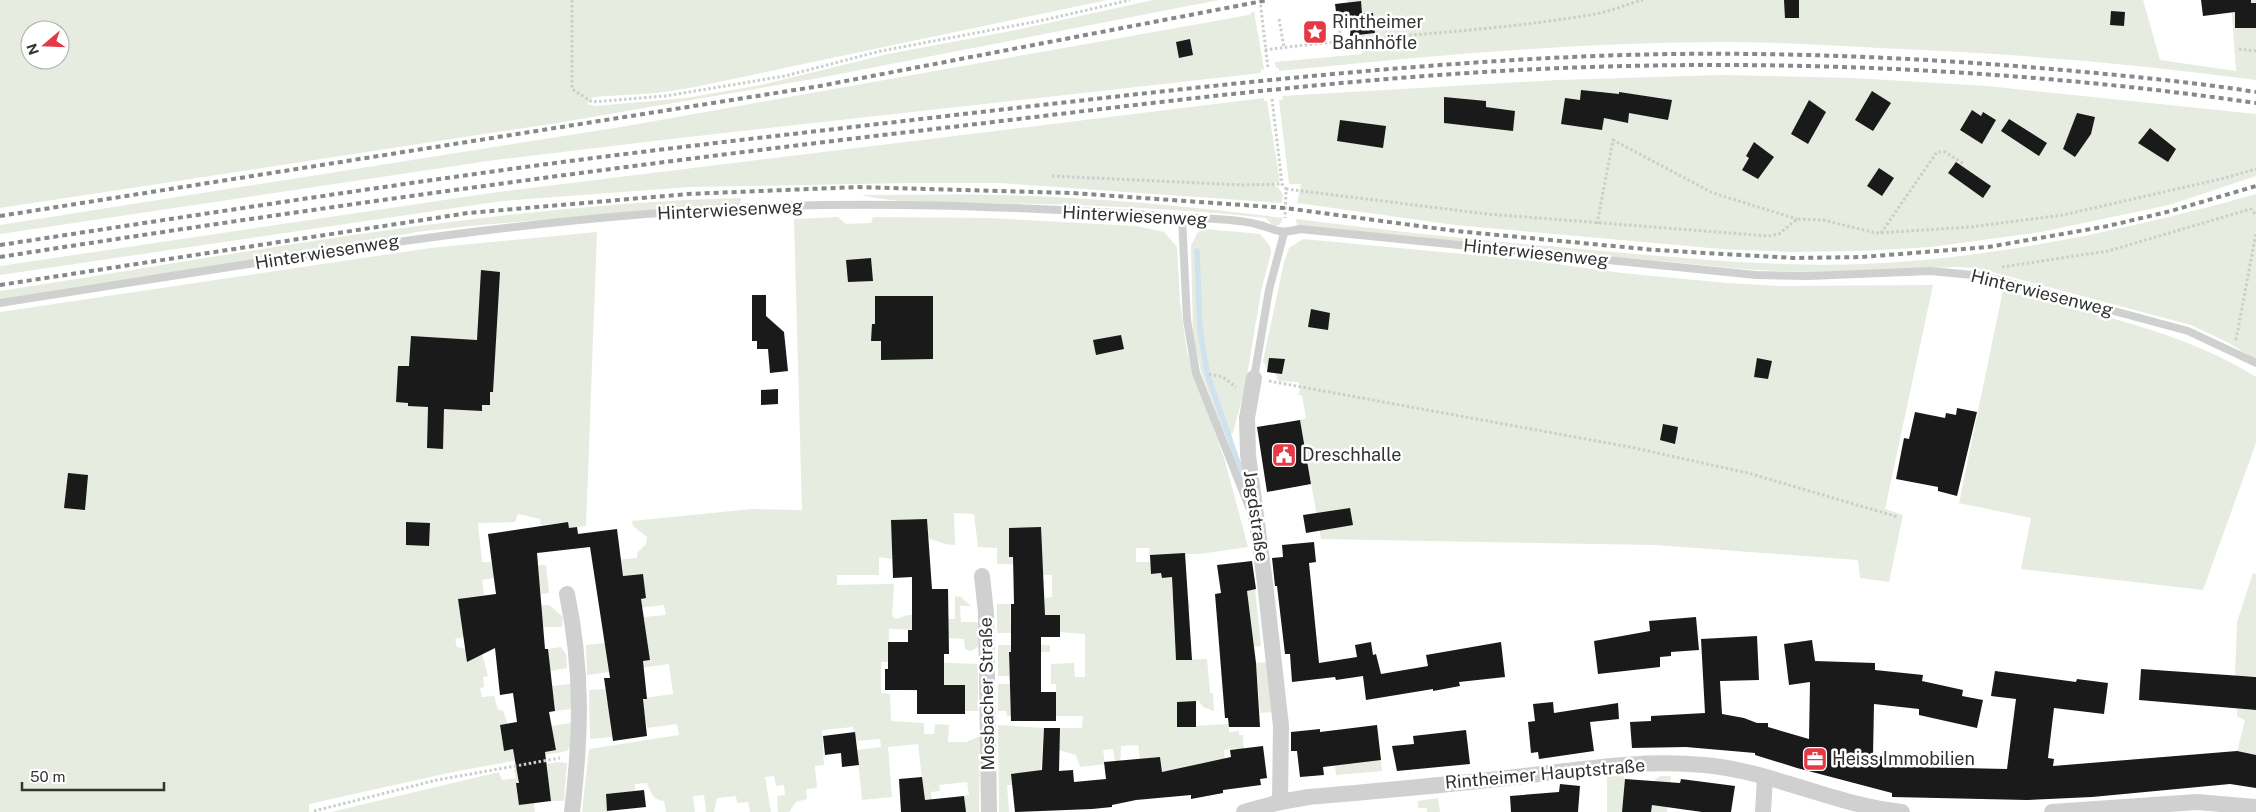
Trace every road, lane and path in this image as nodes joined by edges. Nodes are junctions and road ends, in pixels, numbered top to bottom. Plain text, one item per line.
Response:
1 (572, 0) edge
2 (1130, 0) edge
3 (1260, 0) edge
4 (1642, 0) edge
5 (1337, 11) dead end
6 (1279, 19) dead end
7 (1341, 40) junction
8 (1284, 47) junction
9 (2239, 49) dead end
10 (1265, 50) junction
11 (2256, 51) edge
12 (1268, 69) dead end
13 (1272, 99) dead end
14 (1964, 164) dead end
15 (2256, 169) edge
16 (1052, 176) dead end
17 (1282, 184) junction
18 (1286, 189) junction
19 (2256, 215) edge
20 (1182, 218) junction
21 (1797, 219) junction
22 (1597, 224) junction
23 (1284, 233) junction
24 (1881, 233) junction
25 (2256, 233) edge
26 (1984, 276) junction
27 (0, 303) edge
28 (2233, 352) junction
29 (2256, 363) edge
30 (1196, 373) junction
31 (1252, 385) junction
32 (1898, 517) dead end
33 (1258, 533) junction
34 (982, 576) dead end
35 (567, 594) dead end
36 (578, 760) junction
37 (1765, 777) junction
38 (1280, 802) junction
39 (2256, 807) edge
40 (314, 811) edge
41 (1253, 811) edge
42 (572, 812) edge
43 (989, 812) edge
44 (1763, 812) edge
45 (1902, 812) edge
46 (2052, 812) edge

1 - 2 path
3 - 10 path
4 - 7 path
5 - 7 path
6 - 8 path
7 - 8 path
8 - 10 path
9 - 11 path
10 - 12 path
13 - 17 path
14 - 24 path
15 - 24 path
16 - 17 path
17 - 18 path
18 - 22 path
18 - 23 path
19 - 26 path
20 - 23 lane, Hinterwiesenweg
20 - 27 lane, Hinterwiesenweg
20 - 30 lane
21 - 22 path
21 - 22 path
21 - 24 path
23 - 26 lane, Hinterwiesenweg
23 - 31 lane, Jagdstraße
25 - 28 path
26 - 28 lane, Hinterwiesenweg
28 - 29 lane, Hinterwiesenweg
30 - 31 path
30 - 33 lane
31 - 32 path
31 - 33 street, Jagdstraße
33 - 38 street, Jagdstraße
34 - 43 street, Mosbacher Straße
35 - 36 street
36 - 40 path
36 - 42 street
37 - 38 street, Rintheimer Hauptstraße
37 - 44 street
37 - 45 street, Rintheimer Hauptstraße
38 - 41 street, Rintheimer Hauptstraße
39 - 46 street

